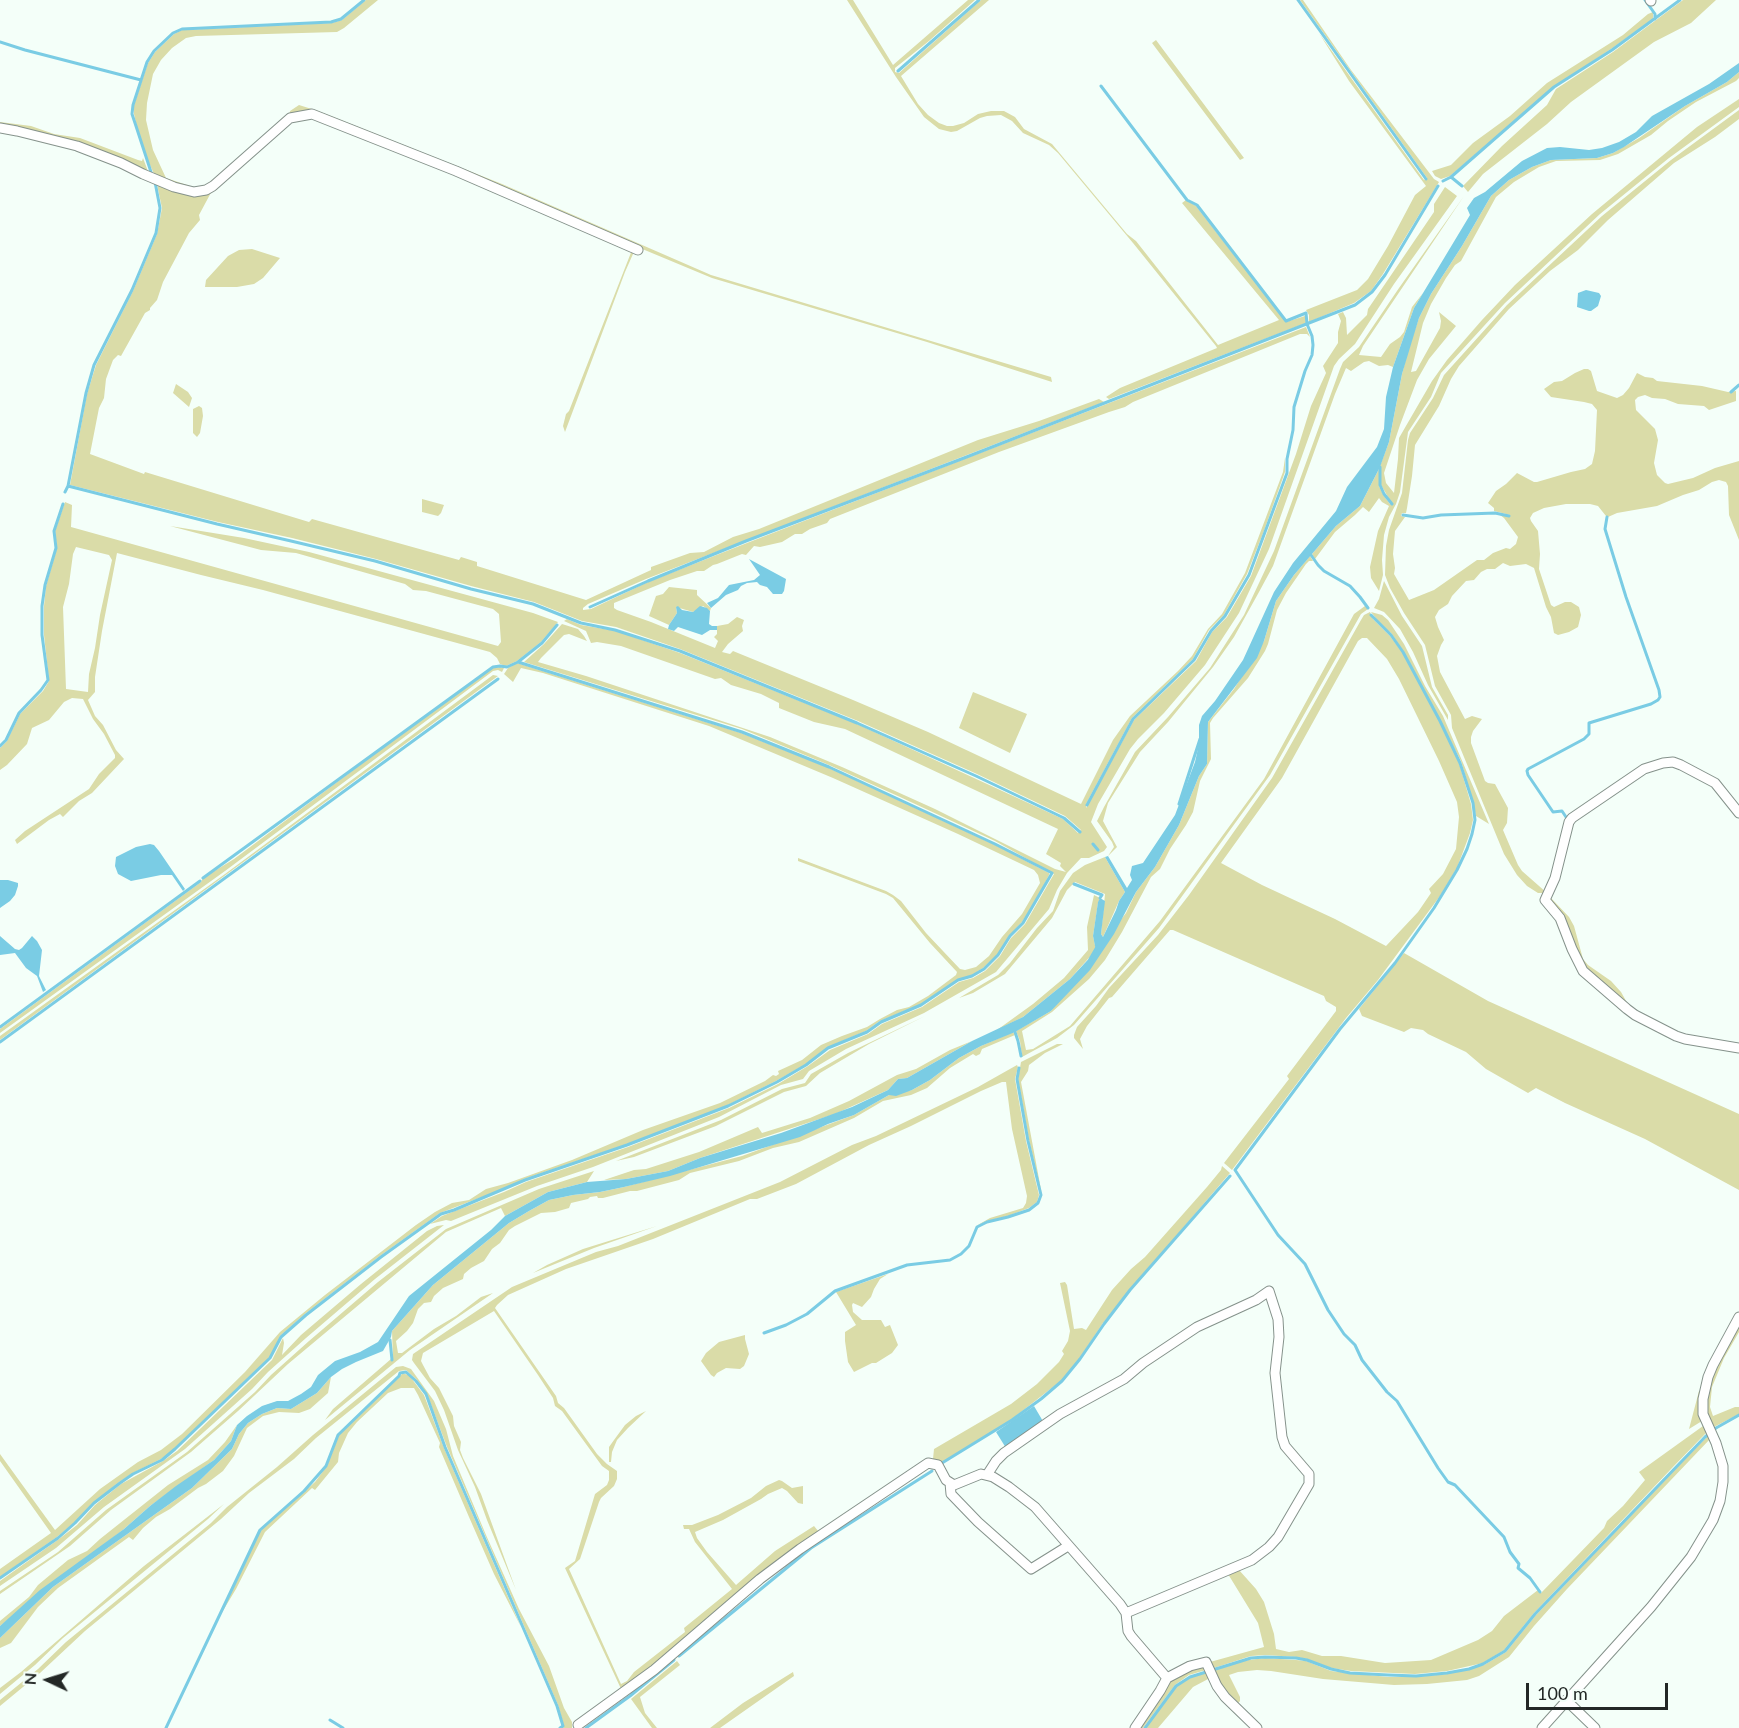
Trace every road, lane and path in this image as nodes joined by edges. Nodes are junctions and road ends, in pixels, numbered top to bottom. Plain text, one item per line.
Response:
1 (0, 128) edge
2 (638, 250) dead end
3 (1739, 813) edge
4 (1739, 1048) edge
5 (1739, 1317) edge
6 (987, 1475) junction
7 (950, 1484) junction
8 (1068, 1546) junction
9 (1126, 1614) junction
10 (1167, 1678) junction
11 (1566, 1700) junction
12 (578, 1725) dead end
13 (1135, 1728) edge
14 (1257, 1728) edge
15 (1542, 1728) edge
16 (1595, 1728) edge

1 - 2 street
3 - 4 street
5 - 11 street
6 - 7 street
6 - 8 street
6 - 9 street
7 - 8 street
7 - 12 street
8 - 9 street
9 - 10 street
10 - 13 street
10 - 14 street
11 - 15 street
11 - 16 street

